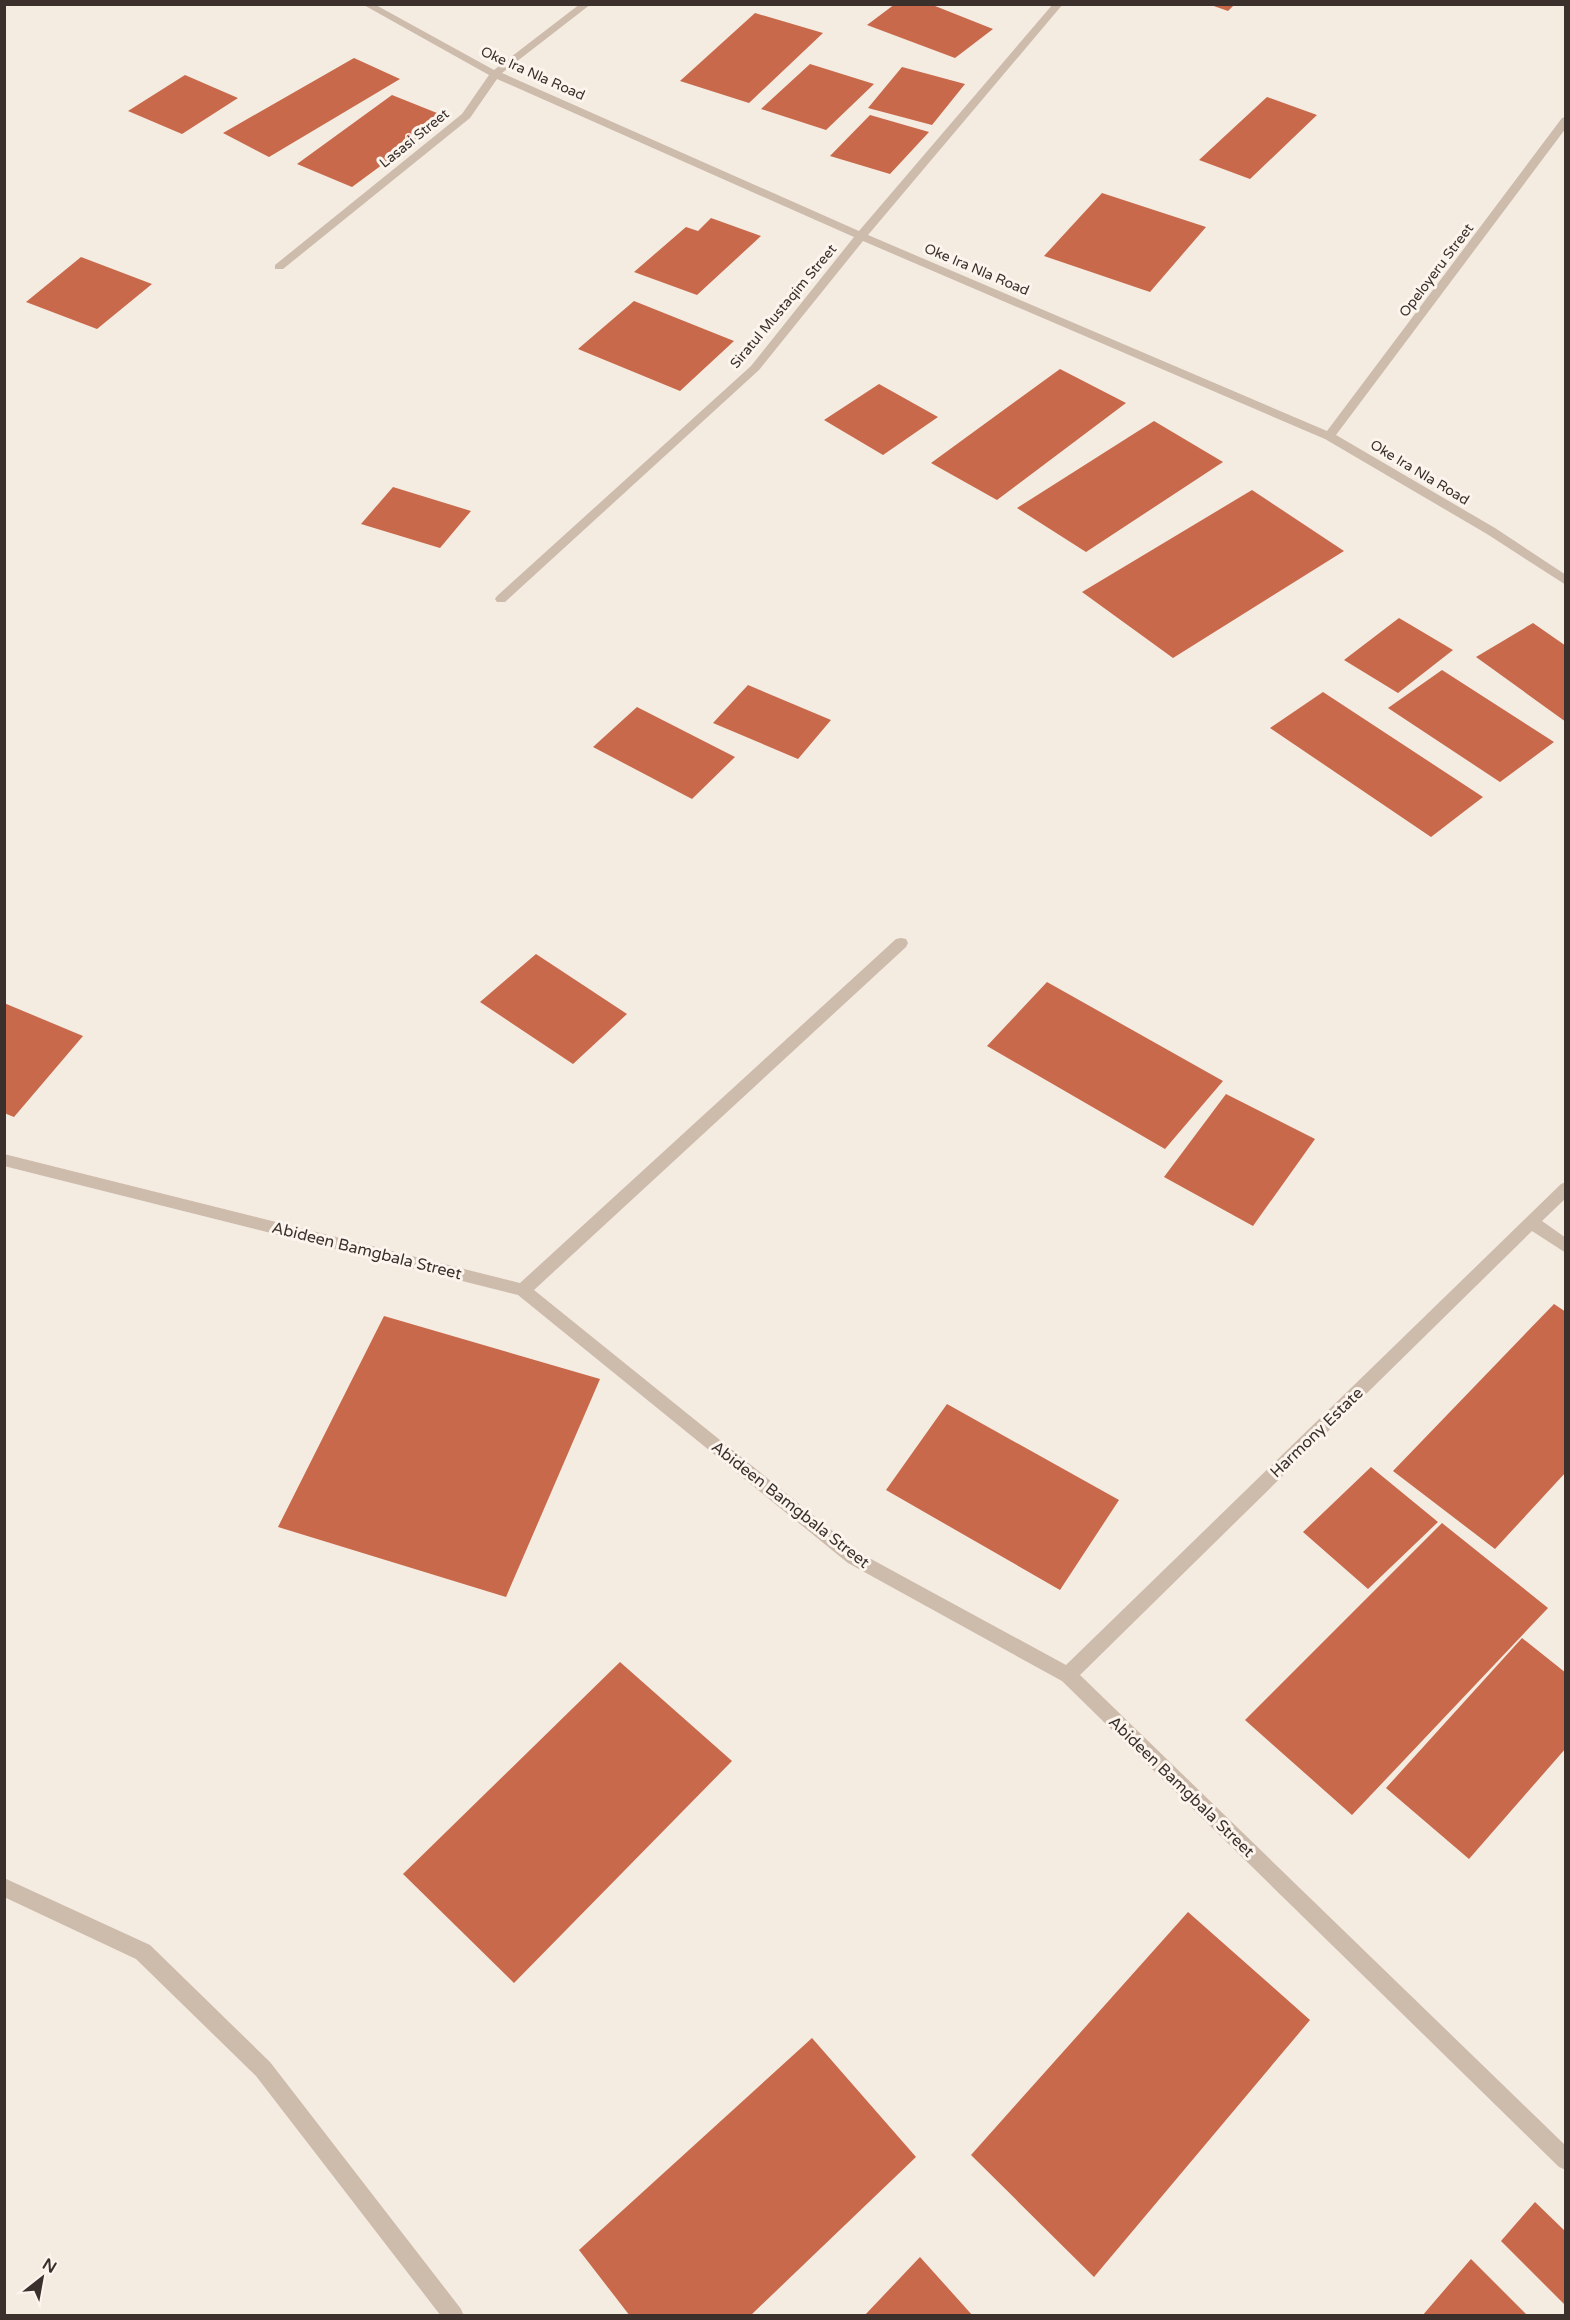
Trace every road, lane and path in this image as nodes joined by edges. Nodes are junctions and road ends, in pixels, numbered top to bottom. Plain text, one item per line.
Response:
1 (366, 4) edge
2 (587, 4) edge
3 (1059, 4) edge
4 (495, 74) junction
5 (1566, 120) edge
6 (861, 236) junction
7 (279, 267) dead end
8 (1329, 436) junction
9 (1566, 581) edge
10 (501, 599) dead end
11 (901, 943) dead end
12 (4, 1160) edge
13 (1566, 1188) edge
14 (1531, 1222) junction
15 (1566, 1247) edge
16 (523, 1290) junction
17 (1068, 1675) junction
18 (4, 1887) edge
19 (1566, 2160) edge
20 (454, 2316) edge

1 - 4 street, Oke Ira Nla Road
2 - 4 street, Lasasi Street
3 - 6 street, Siratul Mustaqim Street
4 - 6 street, Oke Ira Nla Road
4 - 7 street, Lasasi Street
5 - 8 street, Opeloyeru Street
6 - 8 street, Oke Ira Nla Road
6 - 10 street, Siratul Mustaqim Street
8 - 9 street, Oke Ira Nla Road
11 - 16 street
12 - 16 street, Abideen Bamgbala Street
13 - 14 street, Harmony Estate
14 - 15 street
14 - 17 street, Harmony Estate
16 - 17 street, Abideen Bamgbala Street
17 - 19 street, Abideen Bamgbala Street
18 - 20 street

